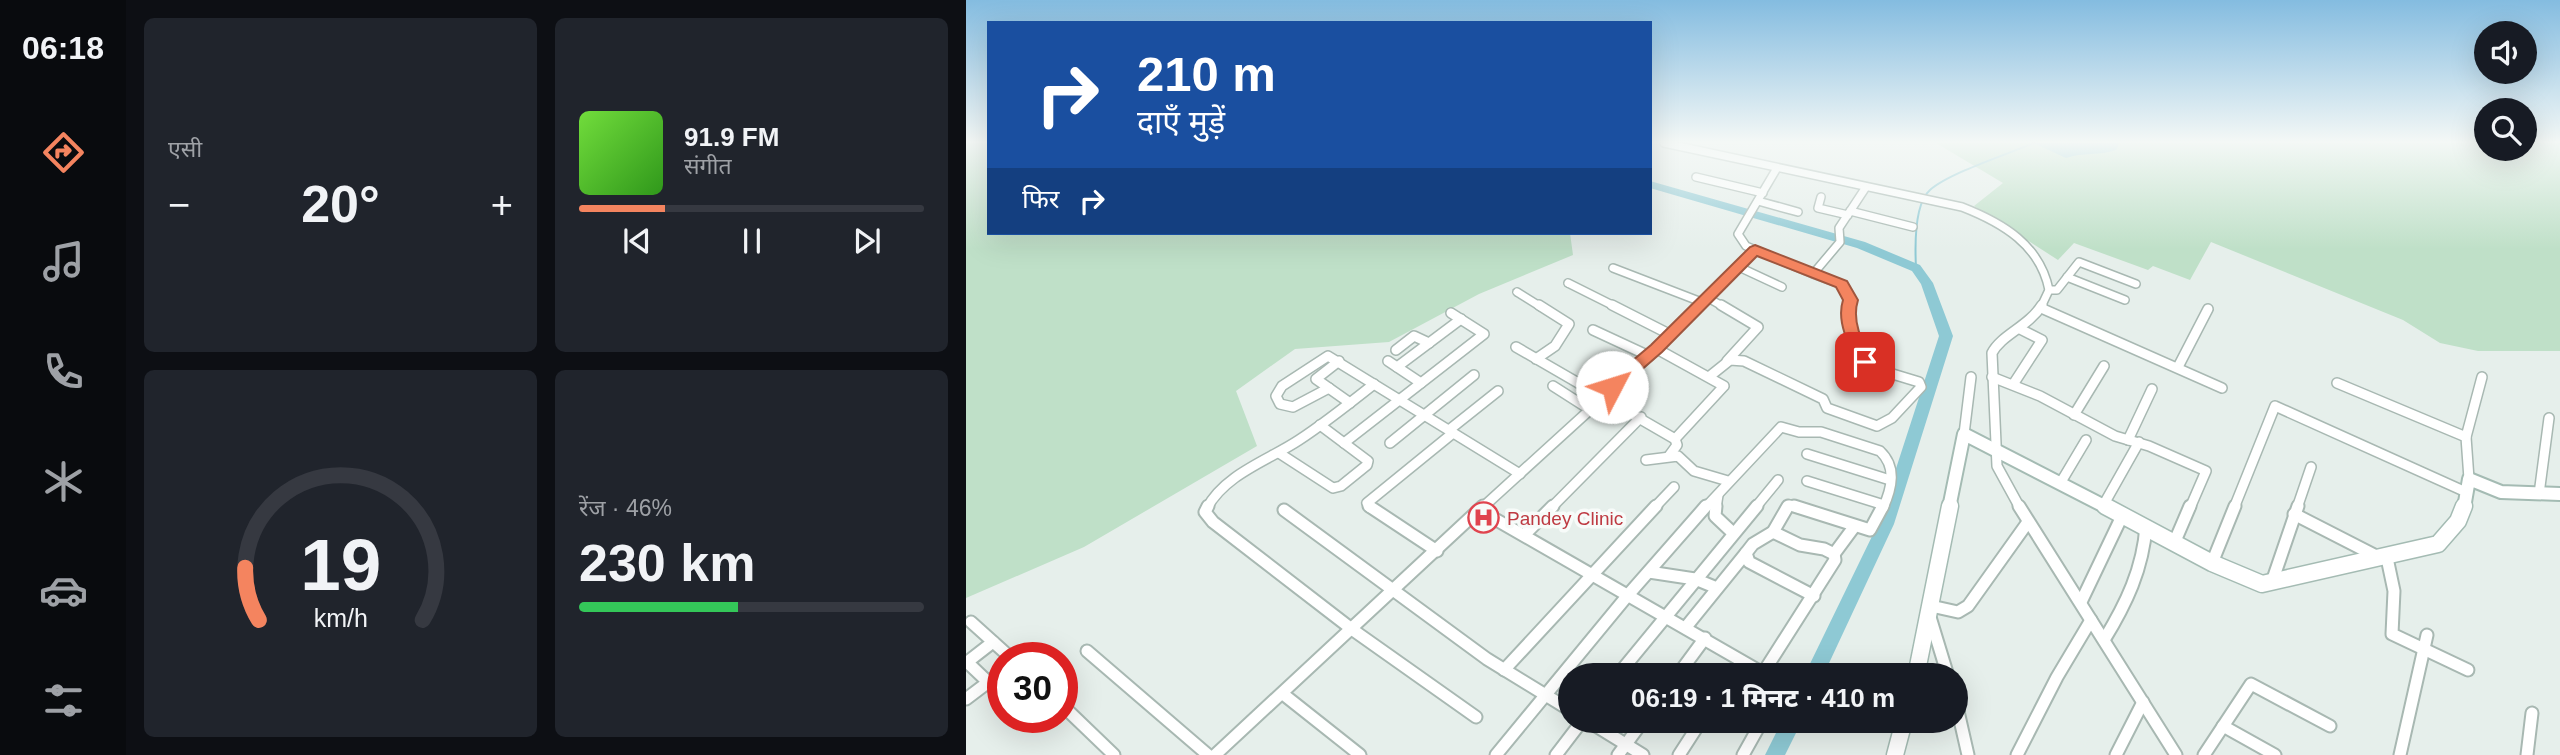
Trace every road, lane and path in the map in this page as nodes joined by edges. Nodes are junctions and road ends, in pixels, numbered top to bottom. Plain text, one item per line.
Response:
1 (1699, 178) edge
2 (1771, 178) edge
3 (1825, 178) edge
4 (1866, 187) junction
5 (1821, 197) dead end
6 (1759, 200) junction
7 (1930, 201) joint
8 (1798, 212) dead end
9 (1849, 213) junction
10 (1913, 227) dead end
11 (1755, 250) junction
12 (1739, 267) junction
13 (1613, 268) dead end
14 (1813, 274) junction
15 (2067, 277) junction
16 (1567, 283) dead end
17 (2136, 284) dead end
18 (1782, 287) dead end
19 (2049, 290) junction
20 (1517, 292) dead end
21 (2125, 300) dead end
22 (1706, 301) junction
23 (2041, 308) junction
24 (2208, 309) dead end
25 (1451, 313) dead end
26 (1461, 319) junction
27 (1593, 330) dead end
28 (2020, 330) junction
29 (1671, 335) junction
30 (1429, 343) junction
31 (1516, 347) dead end
32 (1396, 350) dead end
33 (1653, 352) junction
34 (1536, 359) junction
35 (1339, 361) junction
36 (1388, 361) dead end
37 (1727, 361) junction
38 (1865, 362) dead end
39 (2104, 366) dead end
40 (1397, 367) junction
41 (2178, 367) junction
42 (1886, 372) dead end
43 (1474, 375) dead end
44 (1710, 376) junction
45 (1971, 377) dead end
46 (1992, 377) junction
47 (2482, 377) dead end
48 (1421, 383) junction
49 (2014, 383) junction
50 (2337, 383) dead end
51 (1374, 384) junction
52 (1553, 386) dead end
53 (1329, 388) junction
54 (2222, 388) dead end
55 (2152, 389) dead end
56 (1497, 391) dead end
57 (1602, 396) junction
58 (1401, 399) junction
59 (1350, 403) junction
60 (1589, 409) junction
61 (1424, 414) junction
62 (2074, 415) junction
63 (1641, 417) junction
64 (2549, 418) dead end
65 (1320, 425) junction
66 (1451, 431) junction
67 (1964, 434) junction
68 (2466, 437) junction
69 (1675, 439) junction
70 (2086, 440) dead end
71 (2133, 441) junction
72 (1344, 443) junction
73 (1390, 443) dead end
74 (1995, 448) junction
75 (1279, 453) junction
76 (1807, 454) dead end
77 (1669, 456) junction
78 (1646, 460) dead end
79 (2311, 467) dead end
80 (1520, 474) junction
81 (1778, 480) dead end
82 (1890, 480) junction
83 (1728, 481) junction
84 (1807, 481) dead end
85 (2061, 482) junction
86 (2467, 486) junction
87 (1674, 488) dead end
88 (1719, 493) junction
89 (2539, 494) junction
90 (2560, 494) edge
91 (1884, 505) junction
92 (2104, 505) junction
93 (1284, 510) dead end
94 (1481, 511) junction
95 (2123, 514) junction
96 (2294, 514) junction
97 (2028, 522) junction
98 (2146, 526) junction
99 (1854, 527) junction
100 (1773, 532) junction
101 (1733, 533) junction
102 (1524, 535) junction
103 (2175, 541) junction
104 (1437, 551) junction
105 (1746, 553) junction
106 (1834, 554) junction
107 (2385, 559) junction
108 (2213, 563) junction
109 (1649, 572) junction
110 (1590, 573) junction
111 (1695, 579) junction
112 (2272, 582) junction
113 (1717, 587) junction
114 (1394, 592) junction
115 (1628, 595) junction
116 (1814, 596) junction
117 (2081, 602) junction
118 (1930, 611) junction
119 (1665, 615) junction
120 (2091, 620) junction
121 (971, 622) dead end
122 (1686, 627) junction
123 (1353, 630) junction
124 (2427, 635) dead end
125 (1705, 638) junction
126 (2104, 640) junction
127 (993, 642) edge
128 (987, 647) edge
129 (2424, 649) junction
130 (1087, 651) dead end
131 (967, 662) edge
132 (1741, 662) edge
133 (1627, 663) edge
134 (1687, 663) edge
135 (1772, 663) edge
136 (1919, 663) edge
137 (1944, 663) edge
138 (1504, 670) junction
139 (2468, 670) dead end
140 (987, 681) edge
141 (987, 683) edge
142 (1283, 694) junction
143 (1546, 696) junction
144 (966, 699) edge
145 (2143, 702) junction
146 (1558, 703) edge
147 (2532, 713) dead end
148 (1476, 717) dead end
149 (1078, 720) edge
150 (2223, 726) junction
151 (2330, 726) dead end
152 (1573, 733) edge
153 (1602, 733) edge
154 (1634, 733) edge
155 (1693, 733) edge
156 (1755, 733) edge
157 (1901, 733) edge
158 (1963, 733) edge
159 (1622, 750) edge
160 (1114, 755) edge
161 (1208, 755) edge
162 (1215, 755) edge
163 (1360, 755) edge
164 (1496, 755) edge
165 (1556, 755) edge
166 (1643, 755) edge
167 (1679, 755) edge
168 (1742, 755) edge
169 (1895, 755) edge
170 (1968, 755) edge
171 (2017, 755) edge
172 (2116, 755) edge
173 (2176, 755) edge
174 (2204, 755) edge
175 (2275, 755) edge
176 (2400, 755) edge
177 (2526, 755) edge

1 - 6 street
2 - 6 street
3 - 4 street
4 - 7 street
4 - 9 street
5 - 9 street
6 - 8 street
6 - 11 street
7 - 19 street
9 - 10 street
9 - 14 street
11 - 12 street
11 - 14 street
12 - 18 street
12 - 22 street
13 - 22 street
14 - 38 street
15 - 17 street
15 - 19 street
15 - 21 street
16 - 29 street
19 - 23 street
20 - 34 street
22 - 29 street
22 - 37 street
23 - 28 street
23 - 41 street
24 - 41 street
25 - 26 street
26 - 30 street
26 - 48 street
27 - 33 street
28 - 46 street
28 - 49 street
29 - 33 street
30 - 32 street
30 - 40 street
31 - 34 street
33 - 44 street
33 - 57 street
34 - 57 street
35 - 51 street
35 - 53 street
35 - 53 street
36 - 40 street
37 - 42 street
37 - 44 street
39 - 62 street
40 - 48 street
41 - 54 street
43 - 61 street
44 - 69 street
45 - 67 street
46 - 49 street
46 - 74 street
47 - 68 street
48 - 58 street
49 - 62 street
50 - 68 street
51 - 58 street
51 - 59 street
52 - 60 street
53 - 59 street
55 - 71 street
56 - 66 street
57 - 60 street
57 - 63 street
58 - 61 street
58 - 72 street
59 - 65 street
60 - 80 street
61 - 66 street
61 - 73 street
62 - 71 street
63 - 69 street
63 - 102 street
64 - 89 street
65 - 72 street
65 - 75 street
66 - 80 street
66 - 104 street
67 - 74 street
67 - 118 street
68 - 86 street
69 - 77 street
70 - 85 street
71 - 92 street
71 - 103 street
72 - 75 street
74 - 85 street
74 - 97 street
75 - 123 street
76 - 82 street
77 - 78 street
77 - 83 street
79 - 96 street
80 - 94 street
81 - 101 street
82 - 83 street
82 - 91 street
83 - 88 street
84 - 91 street
85 - 92 street
86 - 89 street
86 - 107 street
86 - 108 street
87 - 110 street
88 - 101 street
88 - 109 street
89 - 90 street
91 - 99 street
92 - 95 street
93 - 114 street
94 - 102 street
94 - 104 street
95 - 98 street
95 - 117 street
96 - 107 street
96 - 112 street
97 - 117 street
97 - 118 street
98 - 103 street
98 - 126 street
99 - 100 street
99 - 106 street
100 - 105 street
100 - 106 street
101 - 111 street
102 - 110 street
103 - 108 street
104 - 114 street
105 - 113 street
105 - 116 street
106 - 116 street
107 - 112 street
107 - 129 street
108 - 112 street
109 - 111 street
109 - 115 street
110 - 115 street
110 - 138 street
111 - 113 street
111 - 119 street
113 - 122 street
114 - 123 street
114 - 138 street
115 - 119 street
115 - 143 street
116 - 135 street
117 - 120 street
118 - 136 street
118 - 137 street
119 - 122 street
119 - 133 street
120 - 126 street
120 - 171 street
121 - 127 street
122 - 125 street
123 - 142 street
123 - 148 street
124 - 129 street
125 - 132 street
125 - 134 street
126 - 145 street
128 - 131 street
129 - 139 street
129 - 176 street
130 - 161 street
131 - 140 street
138 - 143 street
141 - 144 street
142 - 162 street
142 - 163 street
143 - 146 street
143 - 164 street
145 - 172 street
145 - 173 street
147 - 177 street
149 - 160 street
150 - 151 street
150 - 174 street
150 - 175 street
152 - 165 street
153 - 159 street
154 - 159 street
155 - 167 street
156 - 168 street
157 - 169 street
158 - 170 street
159 - 166 street

